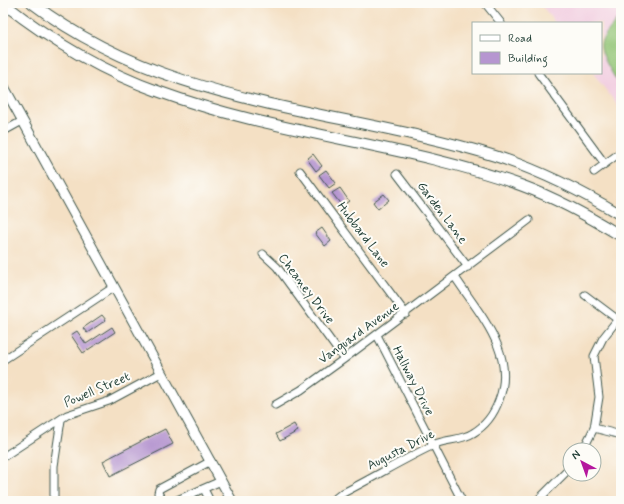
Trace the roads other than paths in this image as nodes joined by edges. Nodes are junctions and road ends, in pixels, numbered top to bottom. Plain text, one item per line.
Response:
1 (4, 3) edge
2 (32, 3) edge
3 (485, 3) edge
4 (499, 22) edge
5 (539, 74) edge
6 (3, 85) edge
7 (22, 121) junction
8 (4, 131) edge
9 (621, 152) edge
10 (606, 164) junction
11 (300, 171) dead end
12 (594, 172) dead end
13 (396, 174) dead end
14 (621, 215) edge
15 (529, 220) dead end
16 (621, 236) edge
17 (263, 254) dead end
18 (468, 267) junction
19 (455, 277) junction
20 (114, 287) junction
21 (585, 295) dead end
22 (406, 314) junction
23 (620, 321) edge
24 (377, 335) junction
25 (344, 359) junction
26 (3, 360) edge
27 (162, 373) junction
28 (275, 405) dead end
29 (61, 420) junction
30 (594, 428) junction
31 (621, 435) edge
32 (587, 442) edge
33 (434, 446) junction
34 (3, 457) edge
35 (211, 461) junction
36 (562, 476) edge
37 (221, 481) junction
38 (204, 489) junction
39 (54, 501) edge
40 (163, 501) edge
41 (175, 501) edge
42 (210, 501) edge
43 (232, 501) edge
44 (332, 501) edge
45 (462, 501) edge
46 (537, 501) edge

1 - 16 highway
2 - 14 highway
3 - 4 street
5 - 10 street
6 - 7 main road
7 - 8 street
7 - 20 main road
9 - 10 street
10 - 12 street
11 - 22 street, Hubbard Lane
13 - 18 street, Garden Lane
15 - 18 street
17 - 25 street, Cheaney Drive
18 - 19 street, Vanguard Avenue
19 - 22 street, Vanguard Avenue
19 - 33 street, Augusta Drive
20 - 26 street
20 - 27 main road
21 - 23 street
22 - 24 street, Vanguard Avenue
23 - 30 street
24 - 25 street, Vanguard Avenue
24 - 33 street, Hallway Drive
25 - 28 street, Vanguard Avenue
27 - 29 street, Powell Street
27 - 35 main road
29 - 34 street, Powell Street
29 - 39 street
30 - 31 street
30 - 32 street
33 - 44 street, Augusta Drive
33 - 45 street, Hallway Drive
35 - 37 main road
35 - 40 street
36 - 46 street
37 - 38 street
37 - 43 main road
38 - 41 street
38 - 42 street

